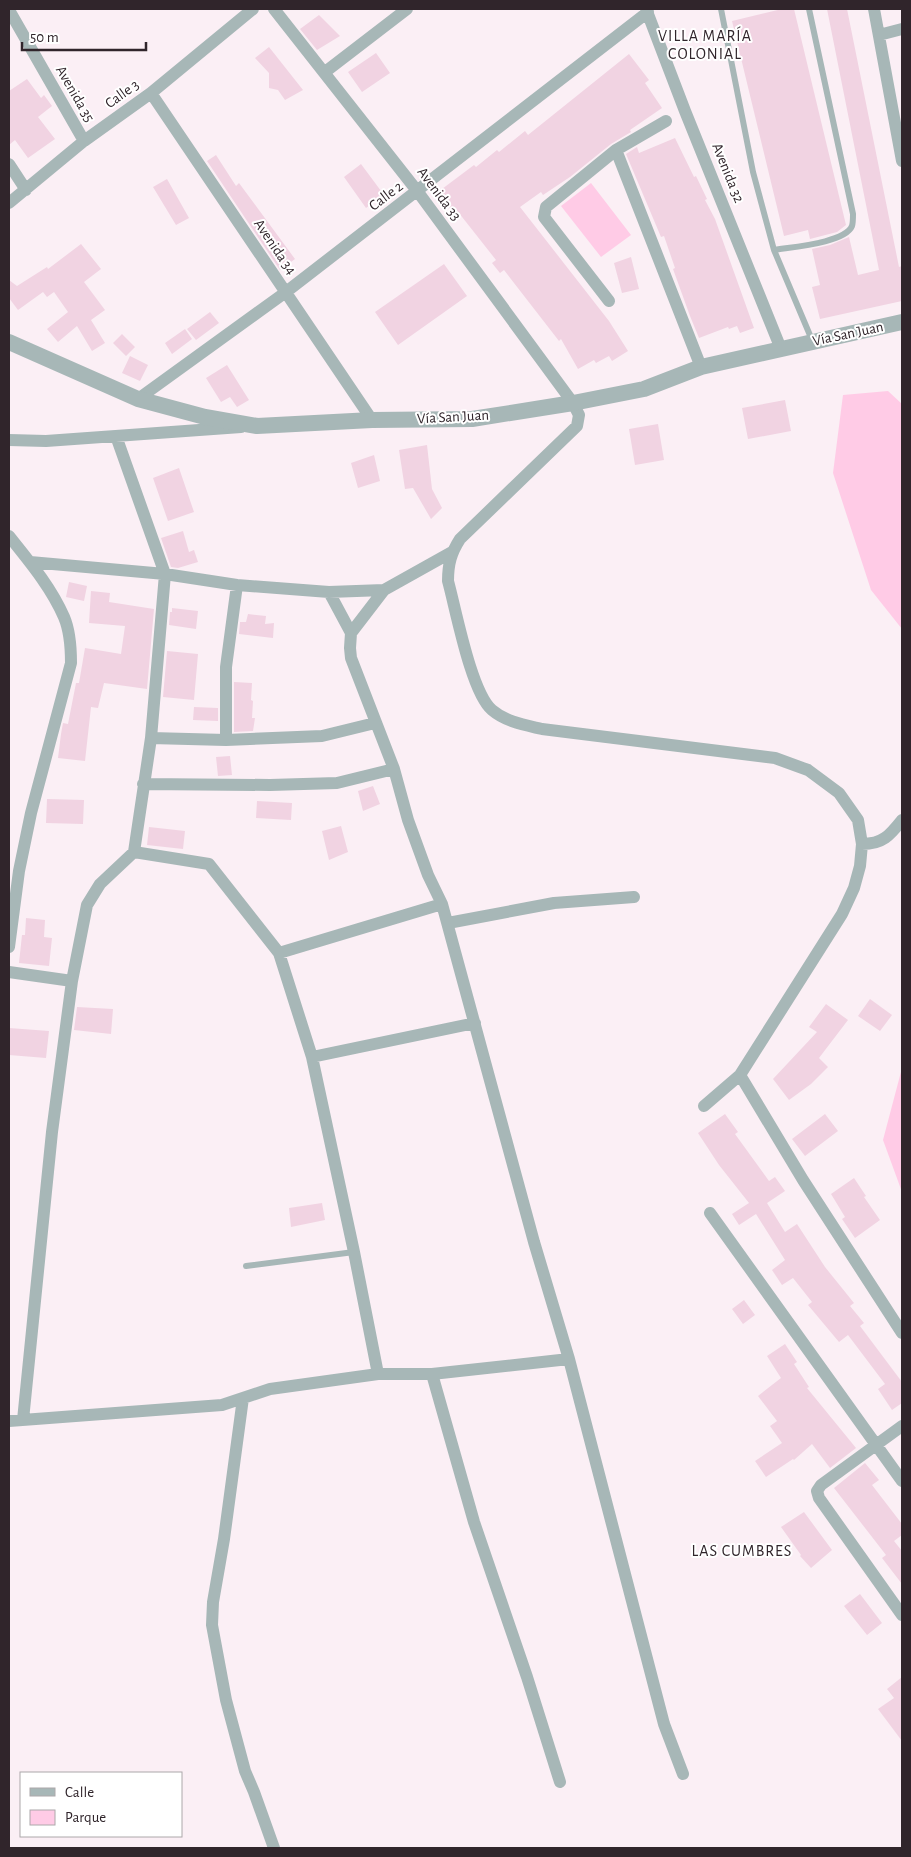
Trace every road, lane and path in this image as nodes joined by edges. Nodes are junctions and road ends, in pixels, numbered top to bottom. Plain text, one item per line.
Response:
1 (253, 9) edge
2 (274, 9) edge
3 (406, 9) edge
4 (721, 9) edge
5 (809, 9) edge
6 (874, 9) edge
7 (9, 10) edge
8 (647, 10) edge
9 (902, 28) edge
10 (879, 35) junction
11 (325, 72) junction
12 (151, 93) junction
13 (666, 121) dead end
14 (84, 141) junction
15 (616, 150) junction
16 (902, 161) edge
17 (9, 164) edge
18 (26, 190) junction
19 (418, 192) junction
20 (9, 203) edge
21 (774, 250) junction
22 (286, 292) junction
23 (609, 301) dead end
24 (902, 322) edge
25 (9, 342) edge
26 (812, 342) junction
27 (781, 349) junction
28 (701, 367) junction
29 (138, 399) junction
30 (573, 403) junction
31 (372, 420) junction
32 (258, 426) junction
33 (116, 436) junction
34 (9, 440) edge
35 (9, 536) edge
36 (452, 552) junction
37 (30, 562) junction
38 (165, 574) junction
39 (237, 585) junction
40 (384, 590) junction
41 (329, 592) junction
42 (351, 633) junction
43 (375, 723) junction
44 (151, 738) junction
45 (226, 740) junction
46 (394, 769) junction
47 (143, 784) junction
48 (902, 820) edge
49 (862, 844) junction
50 (134, 852) junction
51 (634, 897) dead end
52 (442, 904) junction
53 (448, 923) junction
54 (9, 947) edge
55 (279, 953) junction
56 (9, 972) edge
57 (72, 981) junction
58 (475, 1023) junction
59 (312, 1057) junction
60 (740, 1075) junction
61 (704, 1106) dead end
62 (710, 1213) dead end
63 (354, 1252) junction
64 (246, 1266) dead end
65 (902, 1333) edge
66 (568, 1359) junction
67 (378, 1374) junction
68 (432, 1374) junction
69 (243, 1398) junction
70 (23, 1420) junction
71 (9, 1421) edge
72 (902, 1426) edge
73 (876, 1445) junction
74 (902, 1481) edge
75 (902, 1615) edge
76 (683, 1774) dead end
77 (560, 1782) dead end
78 (274, 1848) edge

1 - 12 street, Calle 3
2 - 11 street, Avenida 33
3 - 11 street
4 - 21 lane
5 - 21 lane
6 - 10 street
7 - 14 street, Avenida 35
8 - 19 street, Calle 2
8 - 27 street, Avenida 32
9 - 10 street
10 - 16 street
11 - 19 street, Avenida 33
12 - 14 street, Calle 3
12 - 22 street, Avenida 34
13 - 15 street
14 - 18 street, Calle 3
15 - 23 street
15 - 28 street
17 - 18 street
18 - 20 street, Calle 3
19 - 22 street, Calle 2
19 - 30 street, Avenida 33
21 - 26 lane
22 - 29 street, Calle 2
22 - 31 street, Avenida 34
24 - 26 street, Vía San Juan
25 - 29 street, Vía San Juan
26 - 27 street, Vía San Juan
27 - 28 street, Vía San Juan
28 - 30 street, Vía San Juan
29 - 32 street, Vía San Juan
30 - 31 street, Vía San Juan
30 - 36 street
31 - 32 street, Vía San Juan
32 - 33 street
33 - 34 street
33 - 38 street
35 - 37 street
36 - 40 street
36 - 49 street
37 - 38 street
37 - 54 street
38 - 39 street
38 - 44 street
39 - 41 street
39 - 45 street
40 - 41 street
40 - 42 street
41 - 42 street
42 - 43 street
43 - 45 street
43 - 46 street
44 - 45 street
44 - 47 street
46 - 47 street
46 - 52 street
47 - 50 street
48 - 49 street
49 - 60 street
50 - 55 street
50 - 57 street
51 - 53 street
52 - 53 street
52 - 55 street
53 - 58 street
55 - 59 street
56 - 57 street
57 - 70 street
58 - 59 street
58 - 66 street
59 - 63 street
60 - 61 street
60 - 65 street
62 - 73 street
63 - 64 lane
63 - 67 street
66 - 68 street
66 - 76 street
67 - 68 street
67 - 69 street
68 - 77 street
69 - 70 street
69 - 78 street
70 - 71 street
72 - 73 street
73 - 74 street
73 - 75 street

